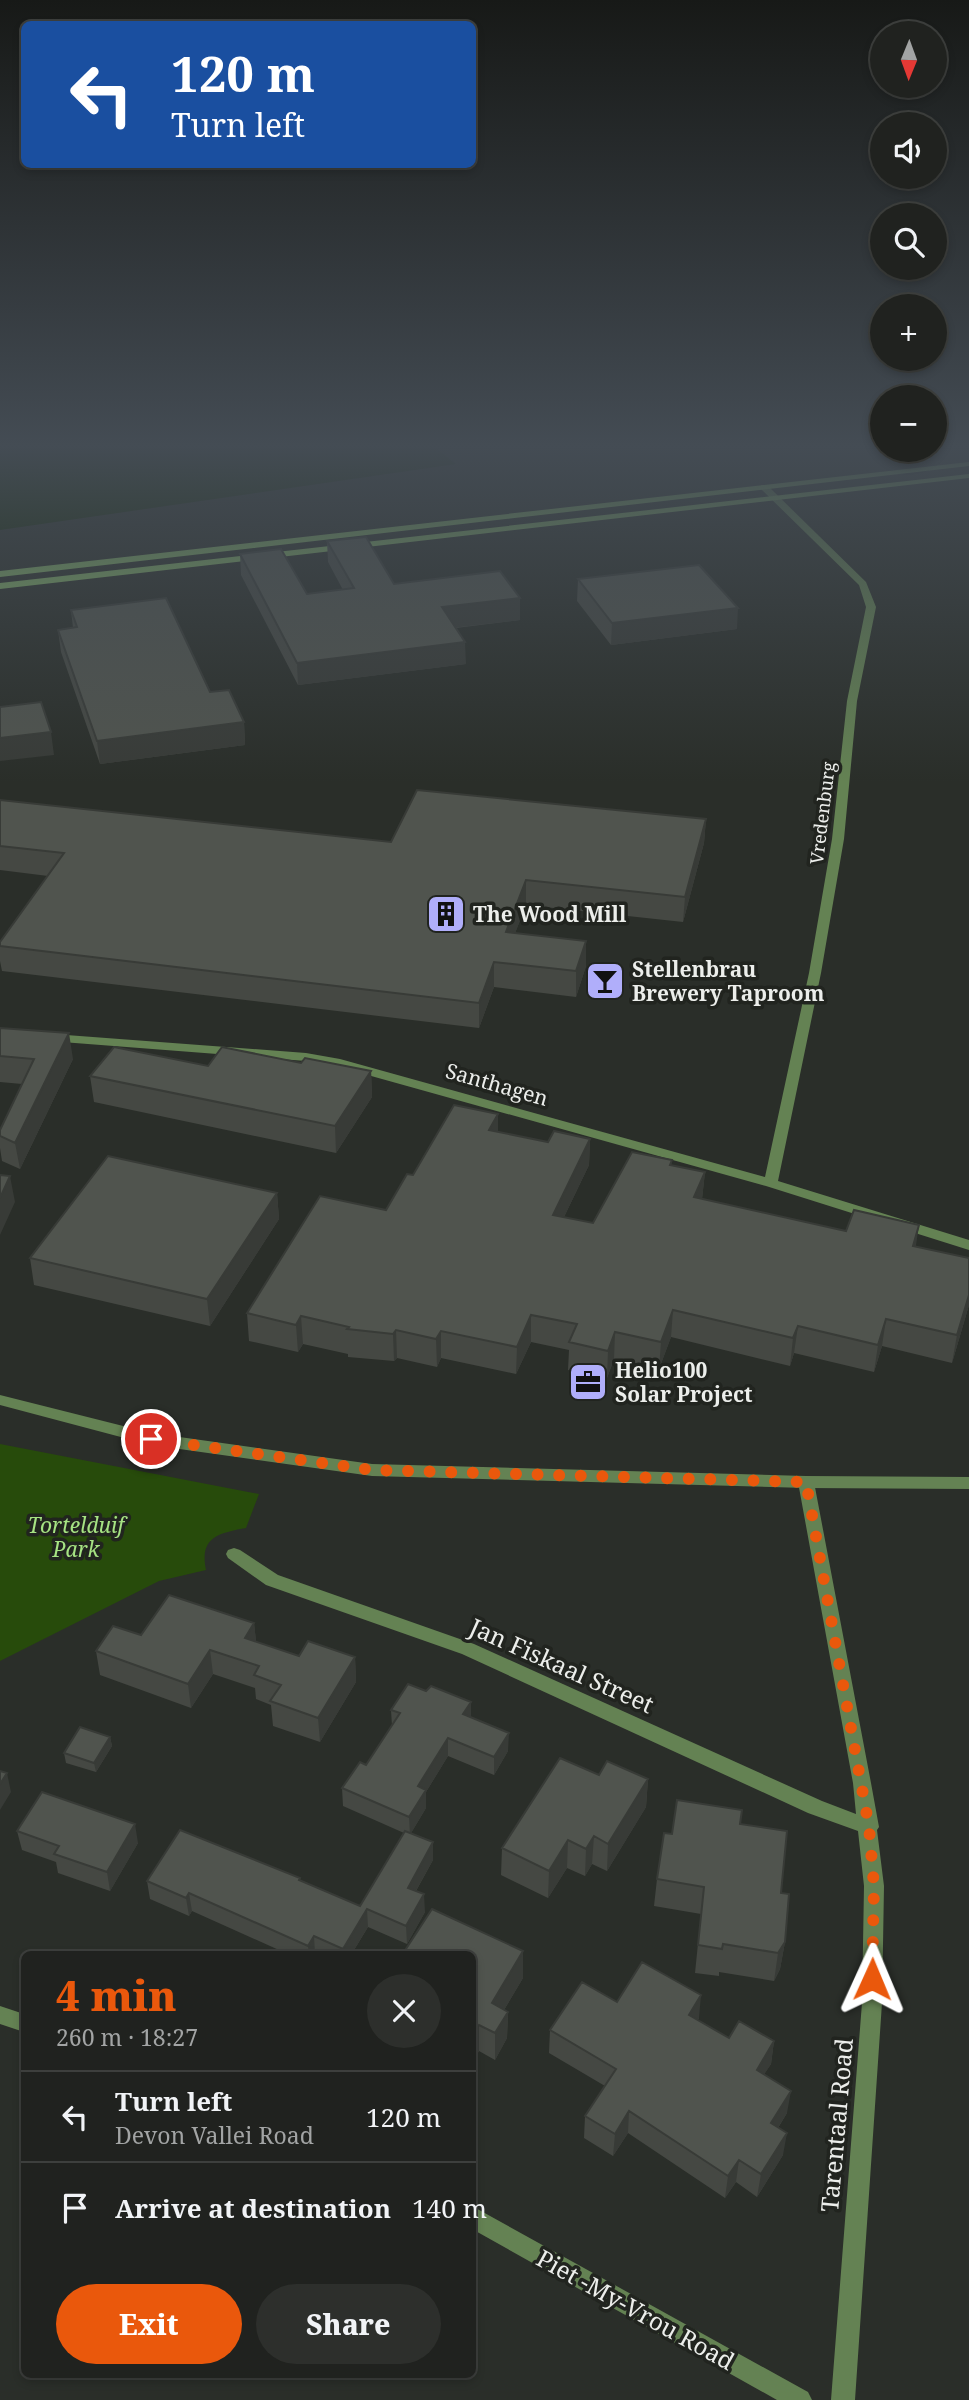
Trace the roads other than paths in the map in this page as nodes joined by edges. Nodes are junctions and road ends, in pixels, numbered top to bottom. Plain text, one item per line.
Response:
1 (141, 558) edge
2 (246, 558) edge
3 (836, 558) edge
4 (0, 574) edge
5 (0, 586) edge
6 (42, 1037) edge
7 (771, 1183) junction
8 (969, 1245) edge
9 (0, 1400) edge
10 (806, 1482) junction
11 (969, 1483) edge
12 (234, 1554) dead end
13 (869, 1827) junction
14 (0, 2015) edge
15 (21, 2022) edge
16 (476, 2219) edge
17 (800, 2400) edge
18 (843, 2400) edge

1 - 4 main road
2 - 5 main road
3 - 7 street, Vredenburg
6 - 7 street, Santhagen
7 - 8 street, Santhagen
9 - 10 street
10 - 11 street
10 - 13 street, Tarentaal Road
12 - 13 street, Jan Fiskaal Street
13 - 18 street, Tarentaal Road
14 - 15 street
16 - 17 street, Piet -My-Vrou Road

